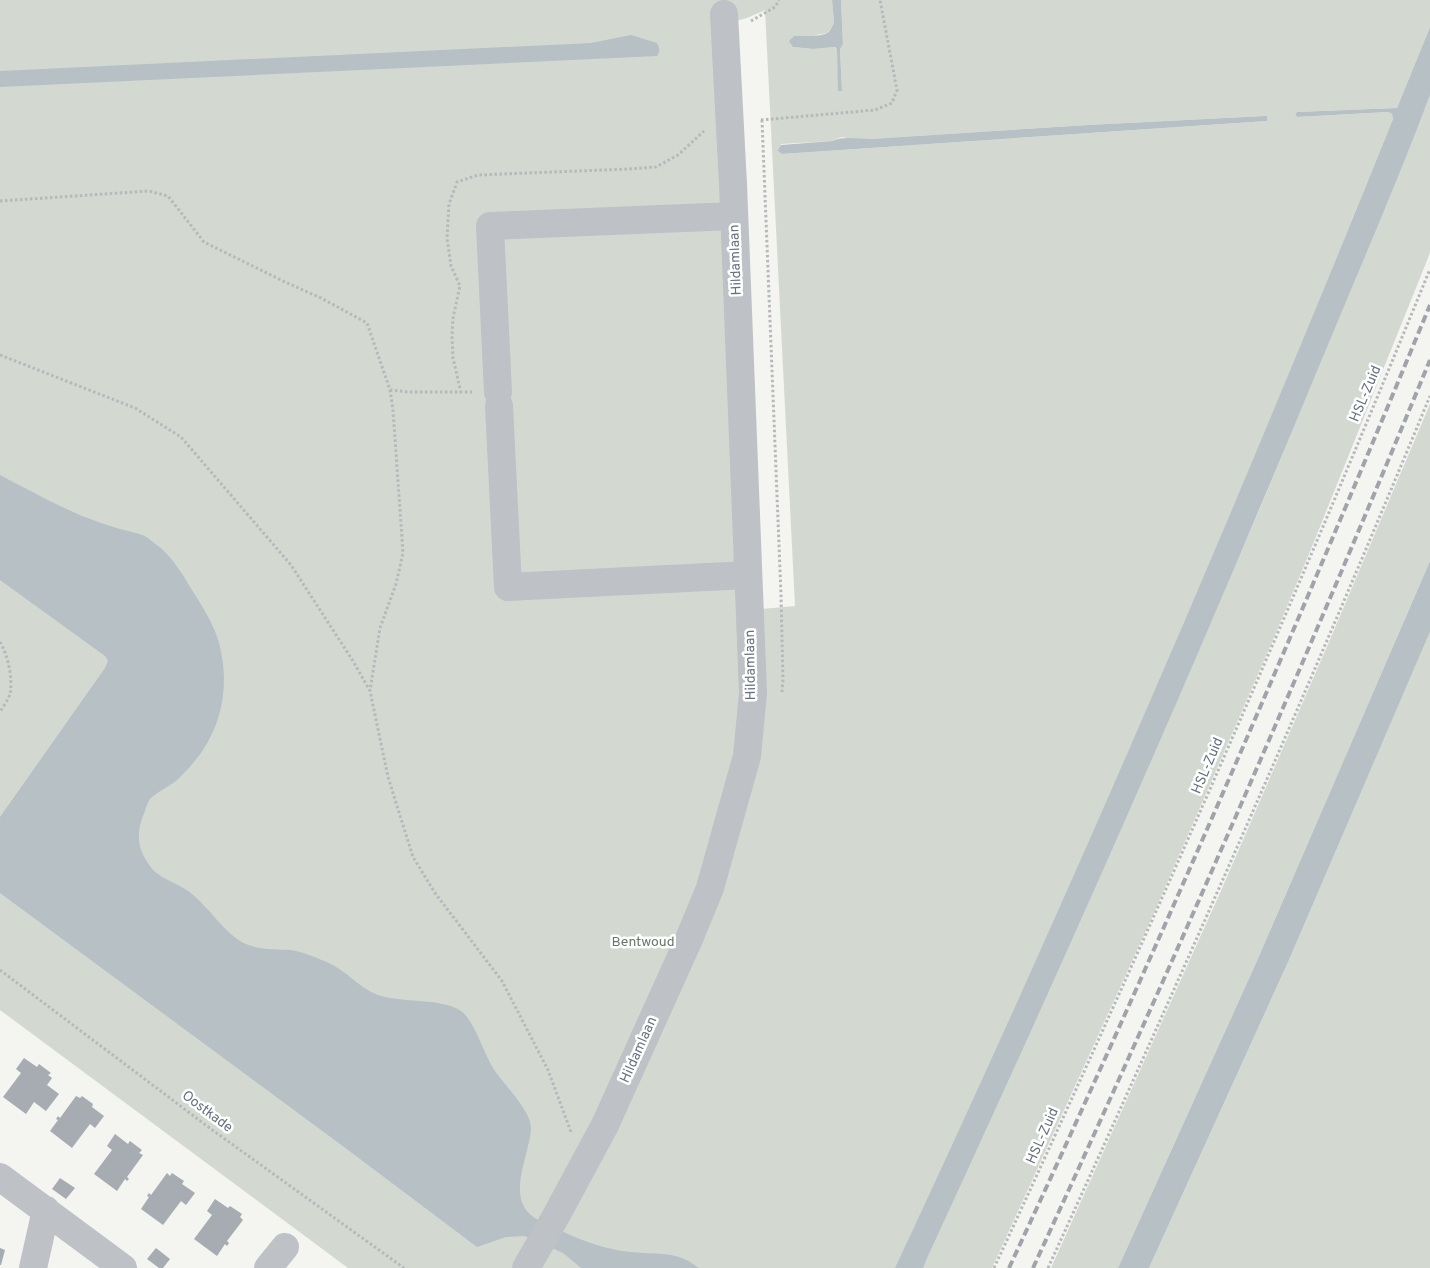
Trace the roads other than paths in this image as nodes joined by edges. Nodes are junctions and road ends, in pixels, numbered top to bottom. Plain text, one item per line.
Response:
1 (724, 14) dead end
2 (734, 216) junction
3 (748, 575) junction
4 (0, 1176) edge
5 (46, 1210) junction
6 (532, 1259) edge
7 (33, 1268) edge
8 (123, 1268) edge

1 - 2 street, Hildamlaan
2 - 3 street, Hildamlaan
2 - 3 street
3 - 6 street, Hildamlaan
4 - 5 street
5 - 7 street
5 - 8 street

